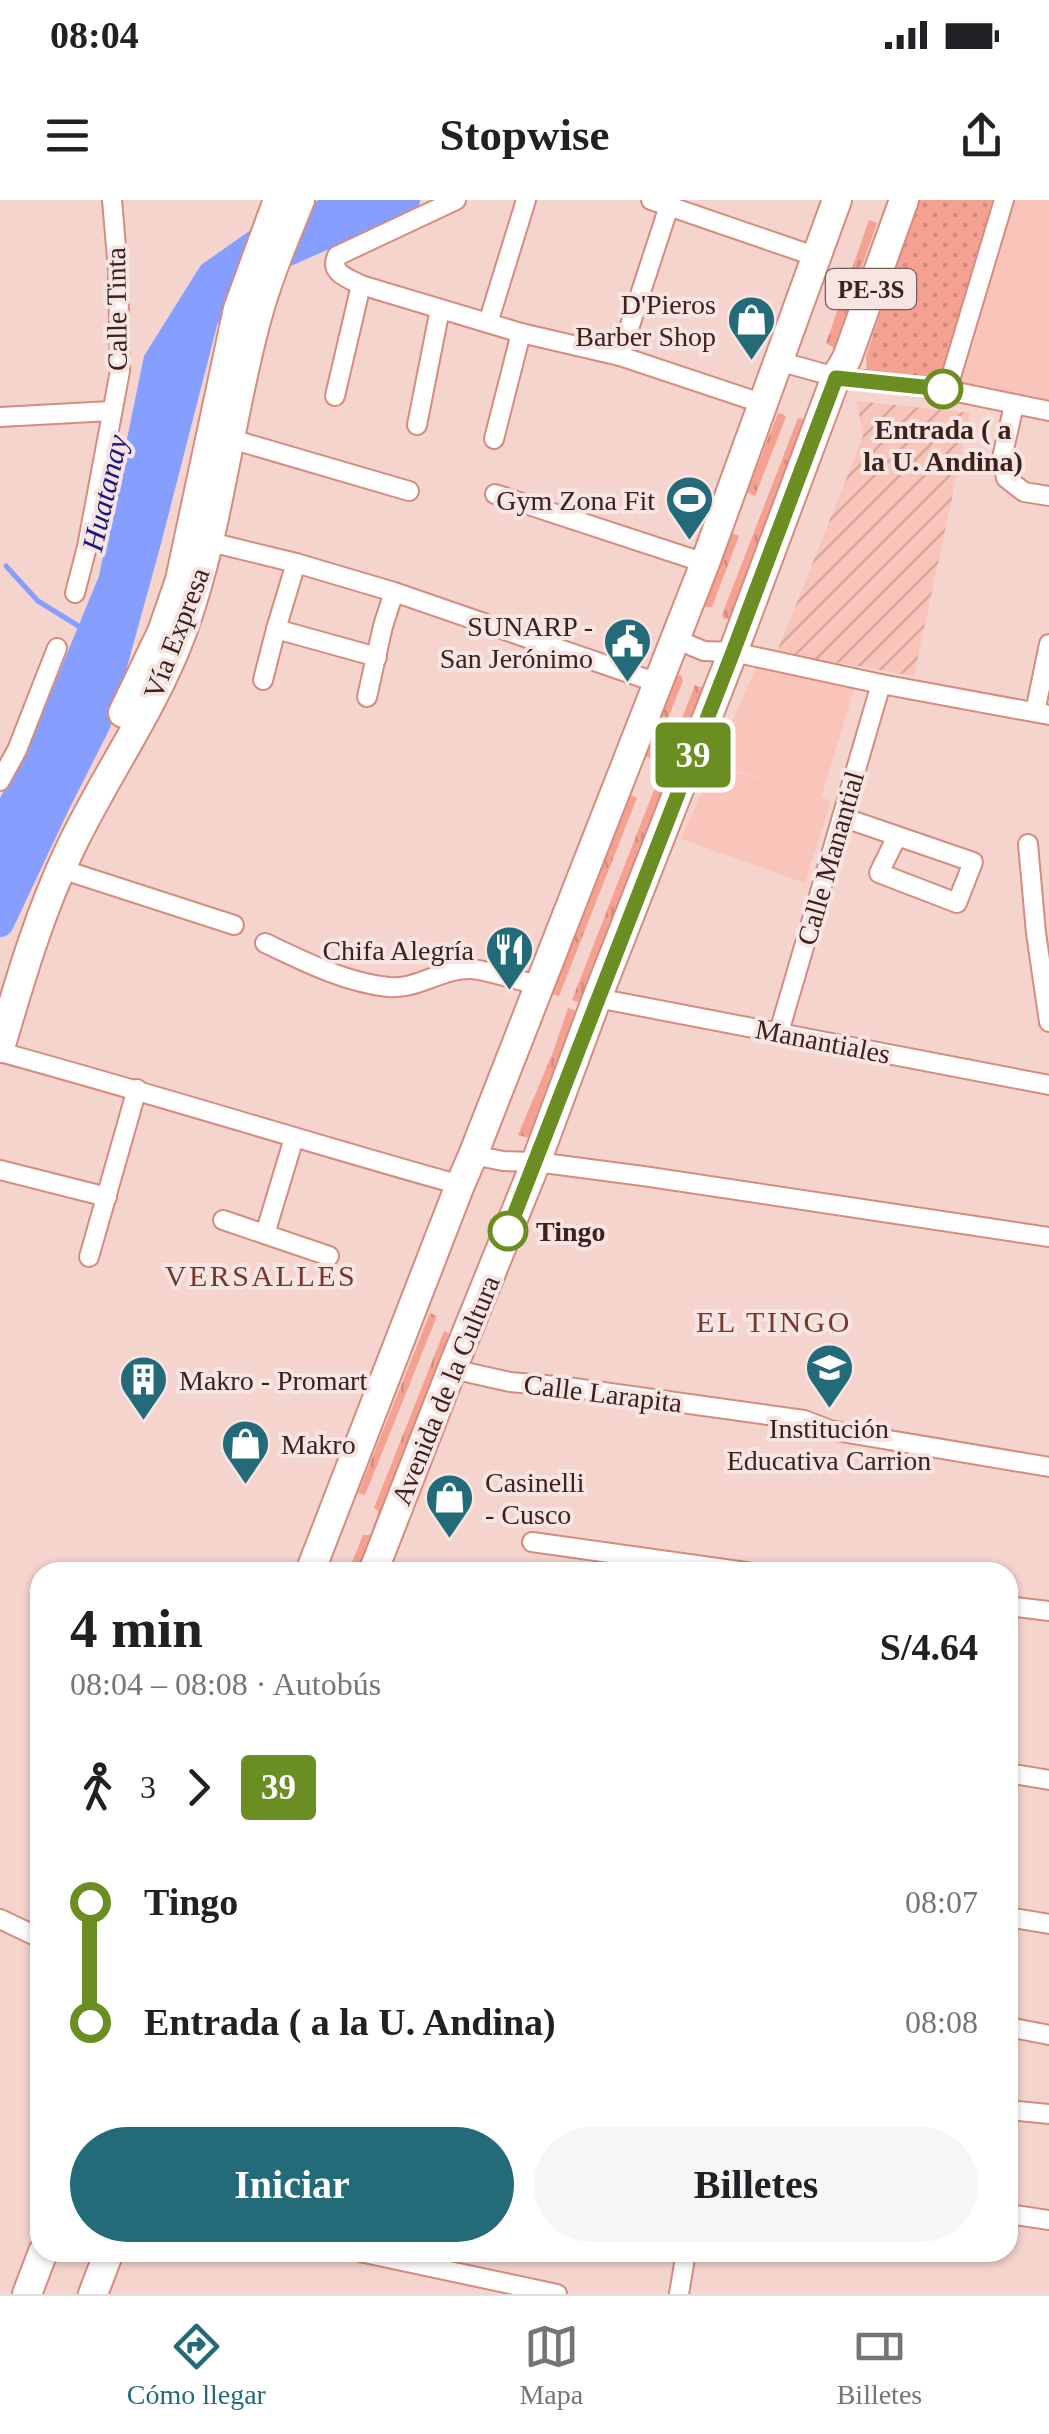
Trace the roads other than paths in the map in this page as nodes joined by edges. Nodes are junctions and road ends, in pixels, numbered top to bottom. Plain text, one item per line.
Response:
1 (112, 200) edge
2 (278, 200) edge
3 (300, 200) edge
4 (456, 200) edge
5 (526, 200) edge
6 (651, 200) edge
7 (837, 200) edge
8 (904, 200) edge
9 (1004, 200) edge
10 (670, 203) edge
11 (817, 257) junction
12 (361, 285) junction
13 (440, 309) junction
14 (488, 323) junction
15 (522, 334) junction
16 (620, 356) junction
17 (778, 361) junction
18 (836, 378) junction
19 (947, 390) junction
20 (335, 396) dead end
21 (764, 404) junction
22 (1014, 404) junction
23 (112, 410) junction
24 (1049, 411) edge
25 (0, 417) edge
26 (416, 425) dead end
27 (231, 439) junction
28 (494, 439) dead end
29 (409, 491) dead end
30 (496, 494) dead end
31 (1049, 496) edge
32 (210, 542) junction
33 (296, 563) junction
34 (705, 563) junction
35 (394, 592) junction
36 (75, 593) dead end
37 (276, 629) junction
38 (675, 639) junction
39 (1049, 644) edge
40 (57, 648) dead end
41 (733, 652) junction
42 (377, 657) junction
43 (263, 680) dead end
44 (658, 683) junction
45 (881, 684) junction
46 (367, 697) dead end
47 (1042, 714) edge
48 (0, 781) edge
49 (842, 816) junction
50 (898, 836) junction
51 (1028, 844) dead end
52 (61, 869) junction
53 (234, 925) dead end
54 (1043, 934) edge
55 (265, 943) dead end
56 (0, 977) edge
57 (538, 985) junction
58 (597, 998) junction
59 (1049, 1022) edge
60 (779, 1032) junction
61 (0, 1050) edge
62 (1049, 1085) edge
63 (137, 1089) junction
64 (294, 1138) junction
65 (474, 1155) junction
66 (536, 1162) junction
67 (0, 1170) edge
68 (460, 1184) junction
69 (107, 1198) junction
70 (223, 1220) dead end
71 (265, 1234) junction
72 (1049, 1237) edge
73 (329, 1256) dead end
74 (89, 1258) dead end
75 (452, 1369) junction
76 (1049, 1468) edge
77 (532, 1542) dead end
78 (314, 1562) edge
79 (378, 1562) edge
80 (675, 1562) edge
81 (1018, 1607) edge
82 (1049, 1611) edge
83 (1018, 1775) edge
84 (1049, 1780) edge
85 (0, 1919) edge
86 (1018, 1919) edge
87 (1049, 1924) edge
88 (30, 1933) edge
89 (1018, 2028) edge
90 (1049, 2035) edge
91 (1018, 2111) edge
92 (1049, 2114) edge
93 (1018, 2215) edge
94 (1049, 2220) edge
95 (39, 2262) edge
96 (105, 2262) edge
97 (407, 2262) edge
98 (684, 2262) edge
99 (27, 2294) edge
100 (93, 2294) edge
101 (557, 2294) edge
102 (679, 2294) edge

1 - 23 street, Calle Tinta
2 - 56 main road, Vía Expresa
3 - 27 main road, Vía Expresa
4 - 12 street
5 - 14 street
6 - 10 street
7 - 11 main road, PE-3S
8 - 18 main road, Avenida de la Cultura / PE-3S
9 - 19 street
10 - 11 street
10 - 16 street
11 - 17 main road, PE-3S
12 - 13 street
12 - 20 street
13 - 14 street
13 - 26 street
14 - 15 street
15 - 16 street
15 - 28 street
16 - 21 street
17 - 18 street
17 - 21 main road, PE-3S
18 - 19 street
18 - 41 main road, Avenida de la Cultura / PE-3S
19 - 22 street
21 - 34 main road, PE-3S
22 - 24 street
22 - 31 street
23 - 25 street
23 - 36 street, Calle Tinta
27 - 29 street
27 - 32 main road, Vía Expresa
30 - 34 street
32 - 33 street
32 - 52 main road, Vía Expresa
33 - 35 street
33 - 37 street
34 - 38 main road, PE-3S
35 - 42 street
35 - 44 street
37 - 42 street
37 - 43 street
38 - 41 street
38 - 44 main road, PE-3S
39 - 47 street
40 - 48 street
41 - 45 street
41 - 58 main road, Avenida de la Cultura / PE-3S
42 - 46 street
44 - 57 main road, PE-3S
45 - 47 street
45 - 49 street, Calle Manantial
49 - 50 street
49 - 60 street, Calle Manantial
50 - 50 street
51 - 54 street
52 - 53 street
52 - 61 main road, Vía Expresa
54 - 59 street
55 - 57 street
57 - 65 main road, PE-3S
58 - 60 street, Manantiales
58 - 66 main road, Avenida de la Cultura / PE-3S
60 - 62 street, Manantiales
61 - 63 street
63 - 64 street
63 - 69 street
64 - 68 street
64 - 71 street
65 - 66 street
65 - 68 main road, PE-3S
66 - 72 street
66 - 75 main road, Avenida de la Cultura / PE-3S
67 - 69 street
68 - 78 main road, PE-3S
69 - 74 street
70 - 71 street
71 - 73 street
75 - 76 street, Calle Larapita
75 - 79 main road, Avenida de la Cultura / PE-3S
77 - 80 street
81 - 82 street
83 - 84 street
85 - 88 street
86 - 87 street
89 - 90 street
91 - 92 street
93 - 94 street
95 - 99 main road
96 - 100 main road
97 - 101 street
98 - 102 street

